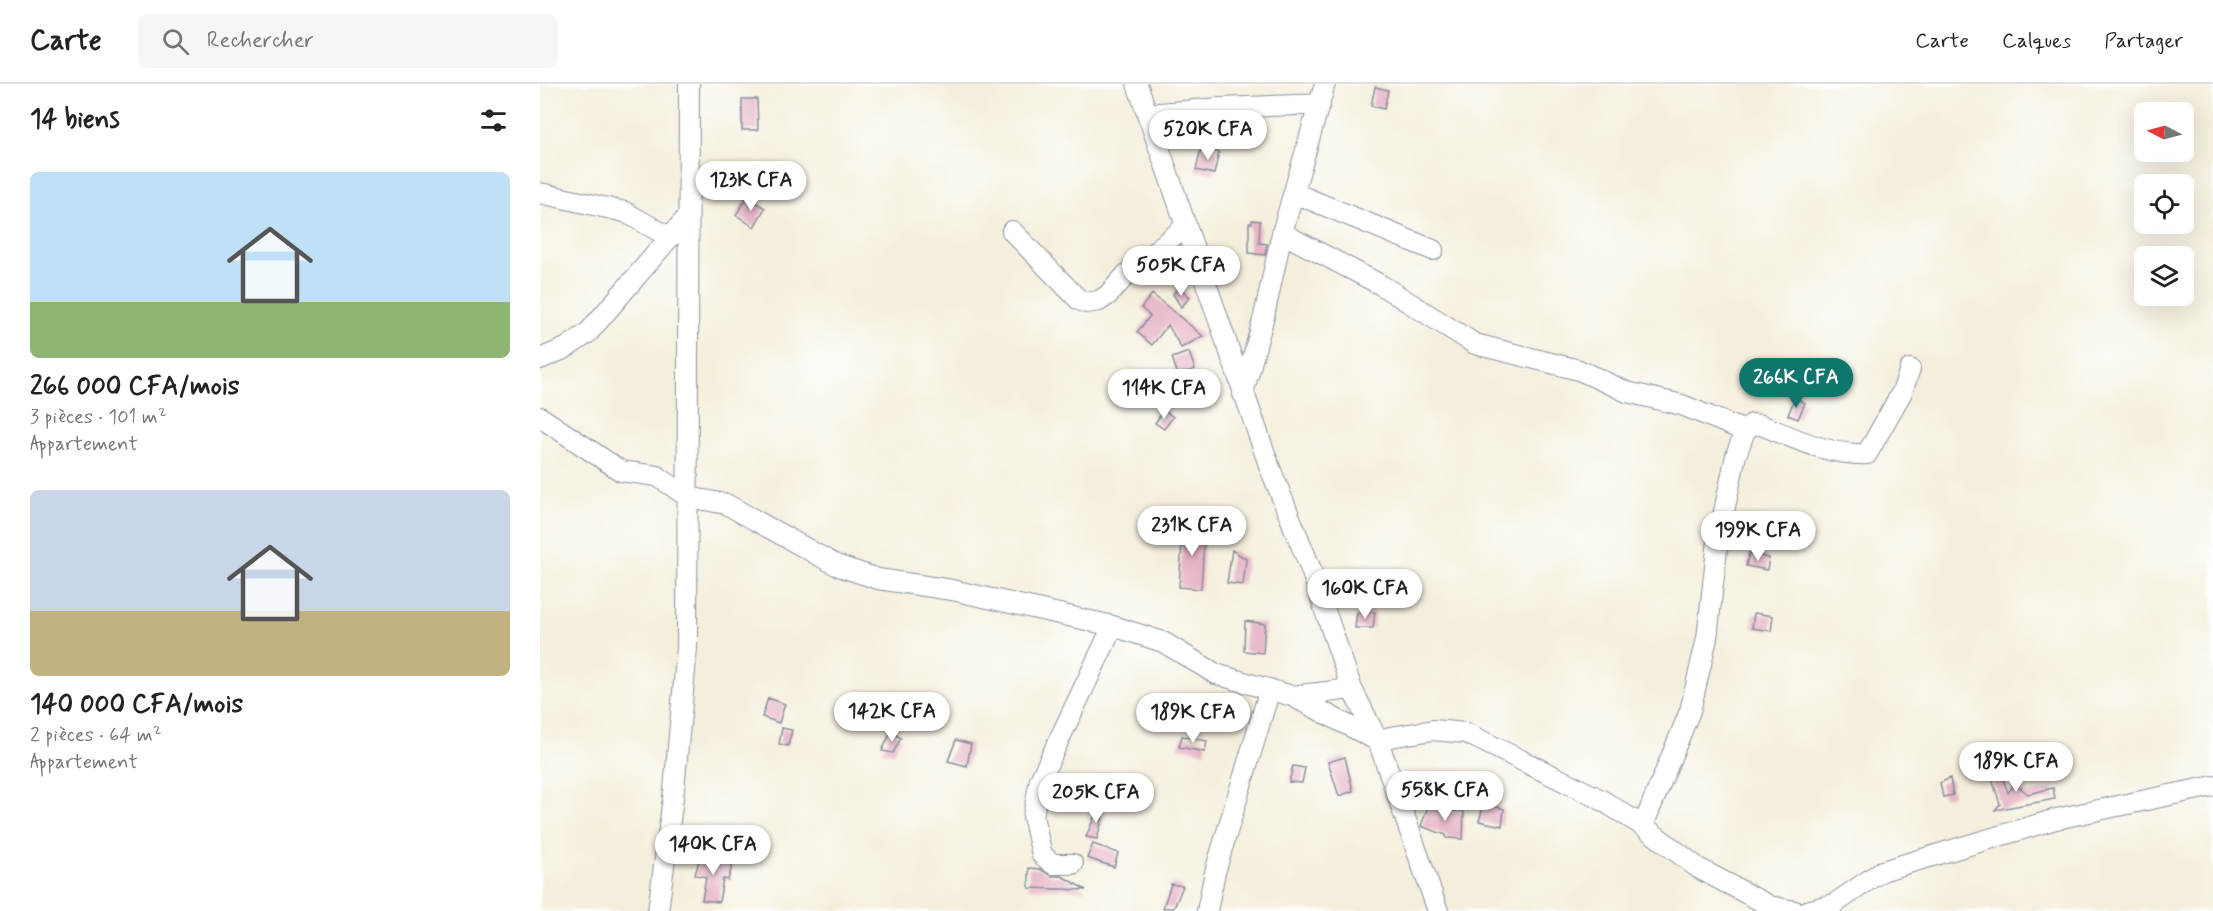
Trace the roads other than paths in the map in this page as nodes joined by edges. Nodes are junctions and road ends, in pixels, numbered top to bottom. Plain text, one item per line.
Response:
1 (689, 84) edge
2 (1137, 84) edge
3 (1325, 84) edge
4 (1320, 104) junction
5 (1148, 114) junction
6 (1294, 192) junction
7 (540, 193) edge
8 (688, 216) junction
9 (1186, 226) junction
10 (1012, 231) dead end
11 (1282, 233) junction
12 (669, 237) junction
13 (1433, 250) dead end
14 (540, 359) edge
15 (1910, 369) dead end
16 (1243, 394) junction
17 (540, 417) edge
18 (1744, 431) junction
19 (688, 497) junction
20 (1113, 626) junction
21 (1270, 689) junction
22 (1352, 689) junction
23 (1292, 696) junction
24 (1377, 741) junction
25 (2213, 786) edge
26 (1643, 826) junction
27 (1073, 864) dead end
28 (658, 911) edge
29 (1208, 911) edge
30 (1438, 911) edge
31 (1795, 911) edge
32 (1807, 911) edge

1 - 8 street
2 - 5 street
3 - 4 street
4 - 5 street
4 - 6 street
5 - 9 street
6 - 11 street
6 - 13 street
7 - 12 street
8 - 12 street
8 - 19 street
9 - 10 street
9 - 16 street
11 - 16 street
11 - 18 street
12 - 14 street
15 - 18 street
16 - 22 street
17 - 19 street
18 - 26 street
19 - 20 street
19 - 28 street
20 - 21 street
20 - 27 street
21 - 23 street
21 - 29 street
22 - 23 street
22 - 24 street
23 - 24 street
24 - 26 street
24 - 30 street
25 - 32 street
26 - 31 street

